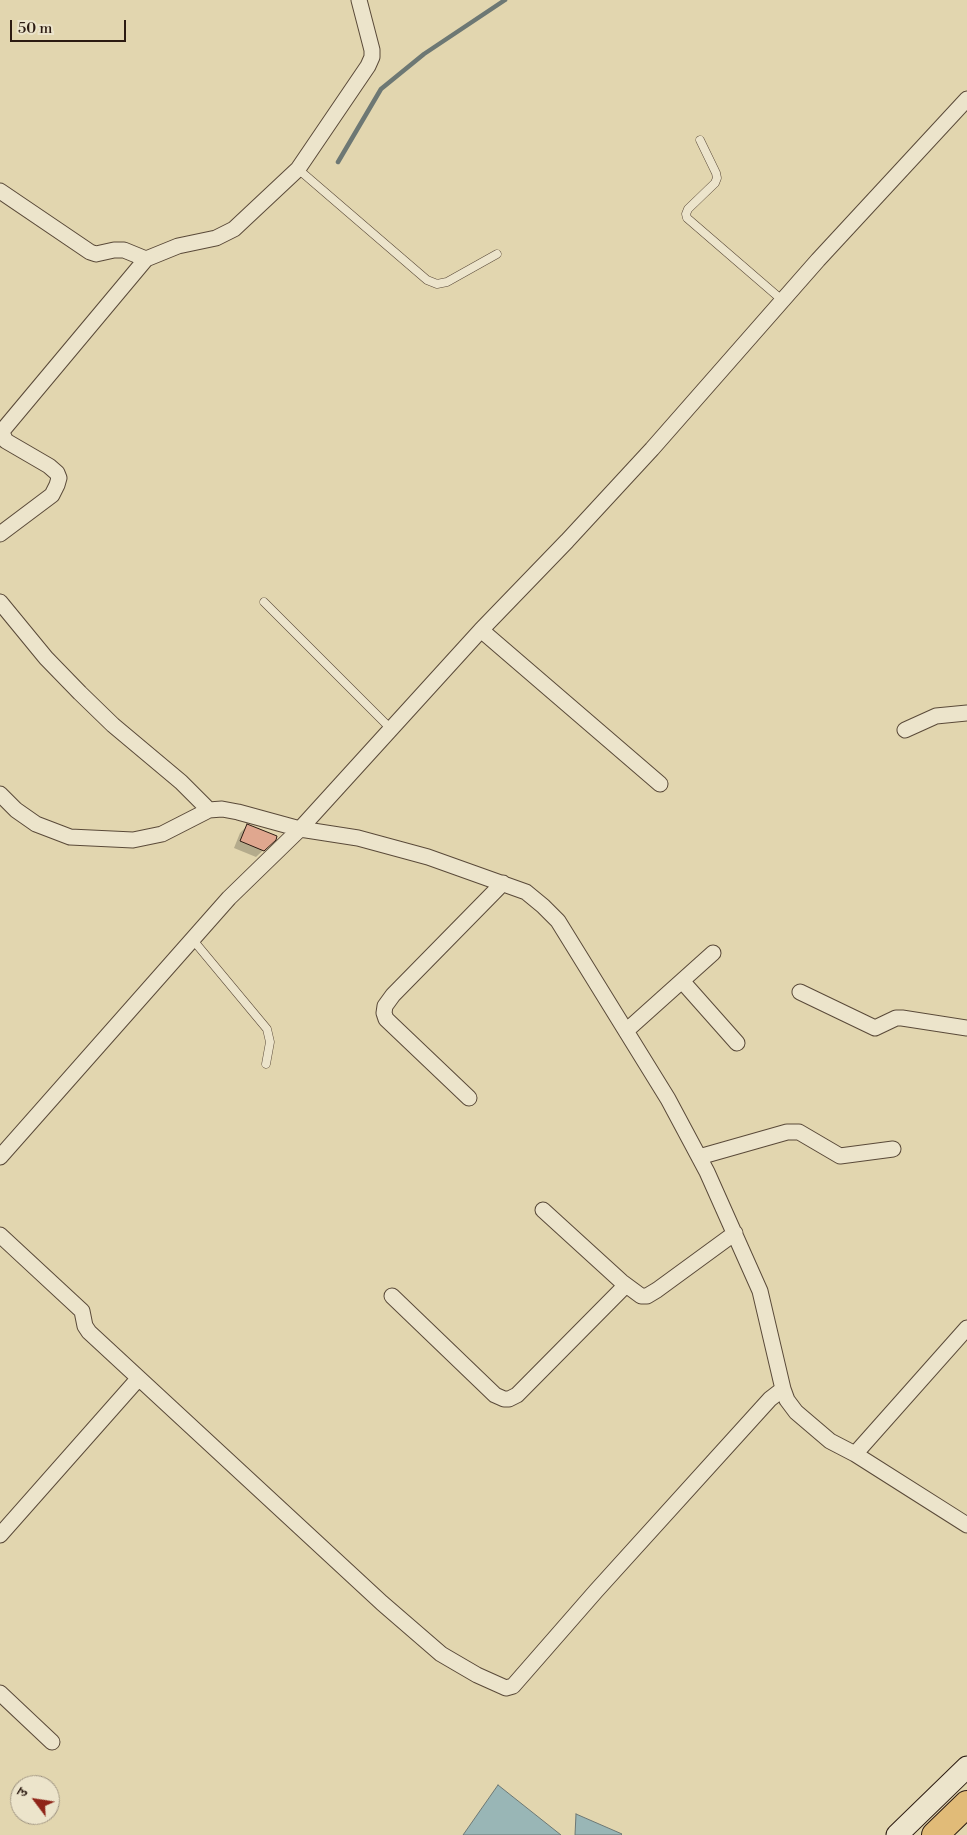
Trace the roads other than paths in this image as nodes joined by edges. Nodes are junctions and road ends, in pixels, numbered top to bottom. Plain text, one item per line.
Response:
1 (359, 0) edge
2 (967, 99) edge
3 (700, 140) dead end
4 (298, 169) junction
5 (0, 191) edge
6 (497, 254) dead end
7 (146, 259) junction
8 (782, 300) junction
9 (0, 534) edge
10 (0, 602) edge
11 (264, 602) dead end
12 (481, 630) junction
13 (967, 713) edge
14 (391, 729) junction
15 (905, 730) dead end
16 (660, 784) dead end
17 (0, 795) edge
18 (209, 810) junction
19 (300, 829) junction
20 (503, 883) junction
21 (193, 940) junction
22 (713, 954) dead end
23 (682, 981) junction
24 (800, 992) dead end
25 (967, 1028) edge
26 (626, 1031) junction
27 (737, 1043) dead end
28 (266, 1064) dead end
29 (469, 1098) dead end
30 (893, 1149) dead end
31 (0, 1157) edge
32 (699, 1157) junction
33 (543, 1210) dead end
34 (735, 1233) junction
35 (0, 1235) edge
36 (626, 1285) junction
37 (392, 1296) dead end
38 (967, 1328) edge
39 (138, 1379) junction
40 (783, 1389) junction
41 (855, 1454) junction
42 (967, 1525) edge
43 (0, 1536) edge
44 (0, 1693) edge
45 (52, 1742) dead end
46 (967, 1768) edge
47 (967, 1804) edge
48 (897, 1835) edge
49 (934, 1835) edge

1 - 4 street
2 - 8 street
3 - 8 lane
4 - 6 lane
4 - 7 street
5 - 7 street
7 - 9 street
8 - 12 street
10 - 18 street
11 - 14 lane
12 - 14 street
12 - 16 street
13 - 15 street
14 - 19 street
17 - 18 street
18 - 19 street
19 - 20 street
19 - 21 street
20 - 26 street
20 - 29 street
21 - 28 lane
21 - 31 street
22 - 23 street
23 - 26 street
23 - 27 street
24 - 25 street
26 - 32 street
30 - 32 street
32 - 34 street
33 - 36 street
34 - 36 street
34 - 40 street
35 - 39 street
36 - 37 street
38 - 41 street
39 - 40 street
39 - 43 street
40 - 41 street
41 - 42 street
44 - 45 street
46 - 48 street
47 - 49 highway

